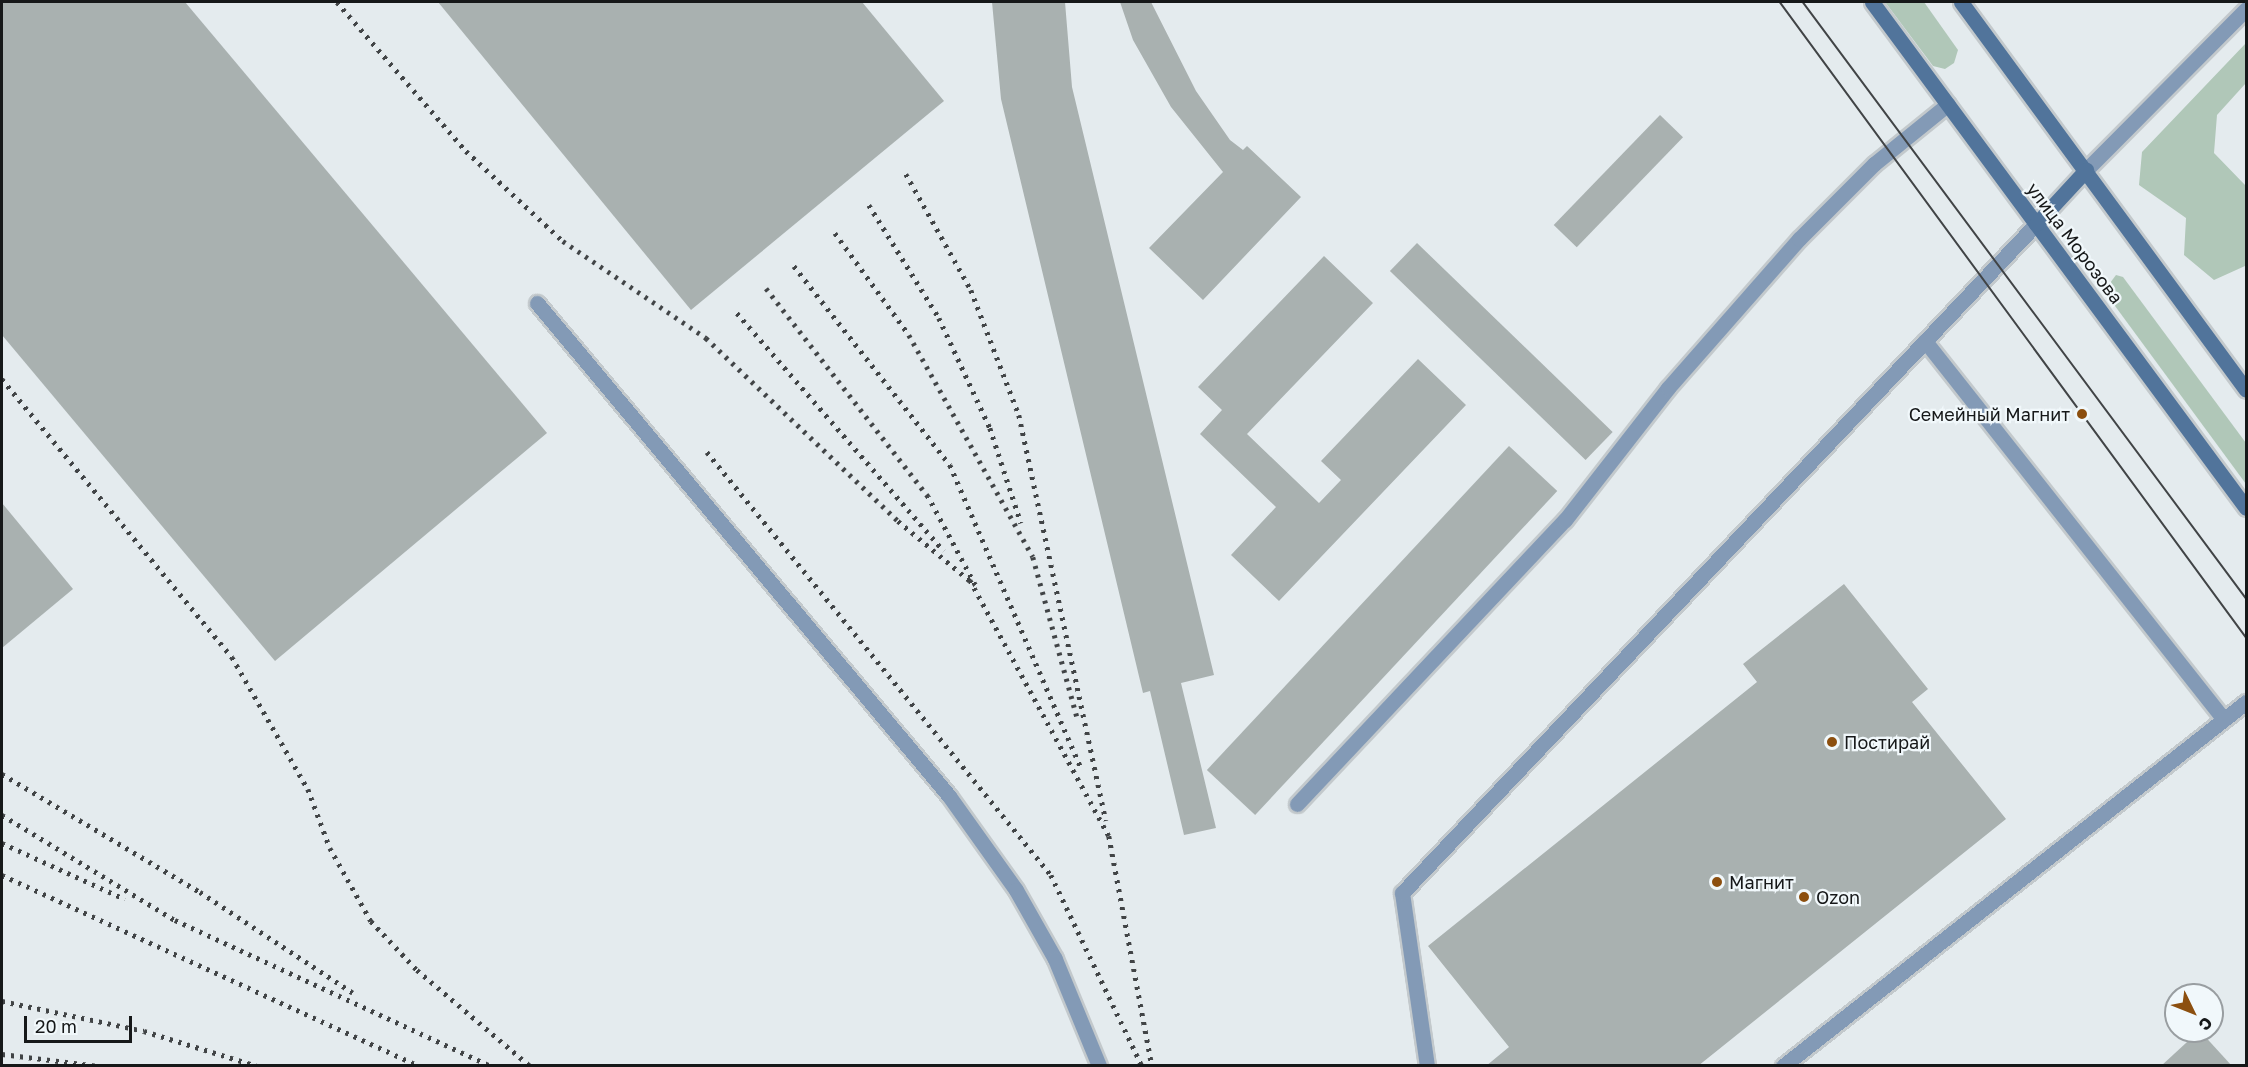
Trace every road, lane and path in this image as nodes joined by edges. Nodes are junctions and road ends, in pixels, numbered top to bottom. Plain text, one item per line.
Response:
1 (1872, 2) edge
2 (1961, 2) edge
3 (2247, 9) edge
4 (1948, 104) junction
5 (2086, 170) junction
6 (2036, 224) junction
7 (537, 303) dead end
8 (1925, 340) junction
9 (2247, 390) edge
10 (2247, 508) edge
11 (2247, 702) edge
12 (2224, 719) junction
13 (1297, 804) dead end
14 (1099, 1065) edge
15 (1426, 1065) edge
16 (1782, 1065) edge

1 - 4 main road, улица Морозова
2 - 5 main road
3 - 5 street
4 - 6 main road, улица Морозова
4 - 13 street
5 - 6 main road
5 - 9 main road
6 - 8 street
6 - 10 main road, улица Морозова
7 - 14 street
8 - 12 street
8 - 15 street
11 - 12 street
12 - 16 street

